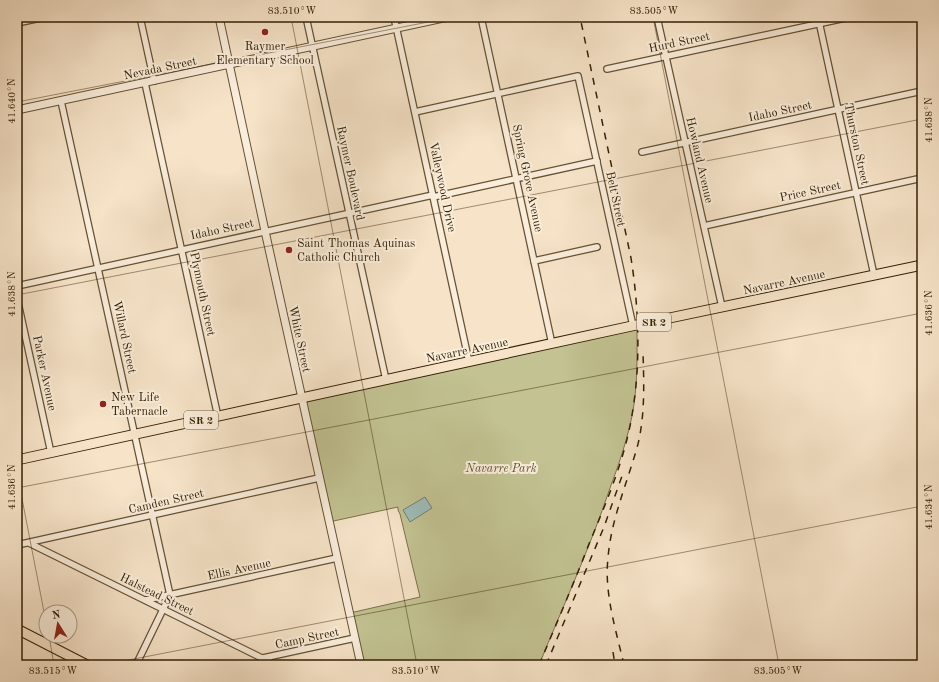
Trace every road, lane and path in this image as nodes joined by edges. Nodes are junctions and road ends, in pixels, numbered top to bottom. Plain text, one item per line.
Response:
1 (45, 17) edge
2 (140, 17) edge
3 (218, 17) edge
4 (306, 17) edge
5 (394, 17) edge
6 (448, 17) edge
7 (481, 17) edge
8 (657, 17) edge
9 (818, 17) edge
10 (850, 17) edge
11 (17, 23) edge
12 (819, 24) junction
13 (396, 28) junction
14 (312, 46) junction
15 (665, 56) junction
16 (229, 65) junction
17 (607, 69) dead end
18 (154, 81) junction
19 (145, 83) junction
20 (922, 91) edge
21 (498, 94) junction
22 (61, 101) junction
23 (17, 110) edge
24 (838, 110) junction
25 (415, 112) junction
26 (684, 142) junction
27 (642, 152) dead end
28 (597, 161) junction
29 (516, 178) junction
30 (922, 178) edge
31 (856, 192) junction
32 (433, 196) junction
33 (349, 213) junction
34 (704, 226) junction
35 (264, 231) junction
36 (598, 247) dead end
37 (182, 249) junction
38 (534, 261) junction
39 (922, 265) edge
40 (98, 268) junction
41 (874, 275) junction
42 (17, 286) edge
43 (17, 298) edge
44 (722, 307) junction
45 (633, 326) junction
46 (552, 344) junction
47 (469, 362) junction
48 (386, 380) junction
49 (302, 398) junction
50 (218, 417) junction
51 (135, 435) junction
52 (51, 453) junction
53 (17, 460) edge
54 (320, 478) junction
55 (153, 515) junction
56 (29, 542) junction
57 (17, 545) edge
58 (337, 558) junction
59 (170, 595) junction
60 (146, 600) junction
61 (164, 609) junction
62 (17, 629) edge
63 (355, 638) junction
64 (263, 658) junction
65 (87, 665) edge
66 (136, 665) edge
67 (276, 665) edge
68 (361, 665) edge

1 - 11 street
2 - 18 street
3 - 16 street, White Street
4 - 14 street, Raymer Boulevard
5 - 13 street, Valleywood Drive
6 - 13 street, Nevada Street
7 - 21 street, Spring Grove Avenue
8 - 15 street, Howland Avenue
9 - 12 street, Thurston Street
10 - 12 street, Hurd Street
12 - 15 street, Hurd Street
12 - 24 street, Thurston Street
13 - 14 street, Nevada Street
13 - 25 street, Valleywood Drive
14 - 16 street, Nevada Street
14 - 33 street, Raymer Boulevard
15 - 17 street, Hurd Street
15 - 26 street, Howland Avenue
16 - 18 street, Nevada Street
16 - 35 street, White Street
18 - 19 street, Nevada Street
19 - 22 street, Nevada Street
19 - 37 street, Plymouth Street
20 - 24 street, Idaho Street
21 - 25 street
21 - 28 street, Belt Street
21 - 29 street, Spring Grove Avenue
22 - 23 street, Nevada Street
22 - 40 street, Willard Street
24 - 26 street, Idaho Street
24 - 31 street, Thurston Street
25 - 32 street, Valleywood Drive
26 - 27 street, Idaho Street
26 - 34 street, Howland Avenue
28 - 29 street, Idaho Street
28 - 45 street, Belt Street
29 - 32 street, Idaho Street
29 - 38 street, Spring Grove Avenue
30 - 31 street, Price Street
31 - 34 street, Price Street
31 - 41 street, Thurston Street
32 - 33 street, Idaho Street
32 - 47 street, Valleywood Drive
33 - 35 street, Idaho Street
33 - 48 street, Raymer Boulevard
34 - 44 street, Howland Avenue
35 - 37 street, Idaho Street
35 - 49 street, White Street
36 - 38 street
37 - 40 street, Idaho Street
37 - 50 street, Plymouth Street
38 - 46 street, Spring Grove Avenue
39 - 41 main road, Navarre Avenue / SR 2
40 - 42 street, Idaho Street
40 - 51 street, Willard Street
41 - 44 main road, Navarre Avenue / SR 2
43 - 52 street, Parker Avenue
44 - 45 main road, Navarre Avenue / SR 2
45 - 46 main road, Navarre Avenue / SR 2
46 - 47 main road, Navarre Avenue / SR 2
47 - 48 main road, Navarre Avenue / SR 2
48 - 49 main road, Navarre Avenue / SR 2
49 - 50 main road, Navarre Avenue / SR 2
49 - 54 street, White Street
50 - 51 main road, Navarre Avenue / SR 2
51 - 52 main road, Navarre Avenue / SR 2
51 - 55 street, Willard Street
52 - 53 main road, Navarre Avenue / SR 2
54 - 55 street, Camden Street
54 - 58 street, White Street
55 - 56 street, Camden Street
55 - 59 street, Willard Street
56 - 57 street, Camden Street
56 - 60 street, Halstead Street
58 - 59 street, Ellis Avenue
58 - 63 street, White Street
59 - 60 street, Ellis Avenue
59 - 61 street
60 - 61 street, Halstead Street
61 - 64 street, Halstead Street
61 - 66 street
62 - 65 main road
63 - 64 street, Camp Street
63 - 68 street, White Street
64 - 67 street, Halstead Street

